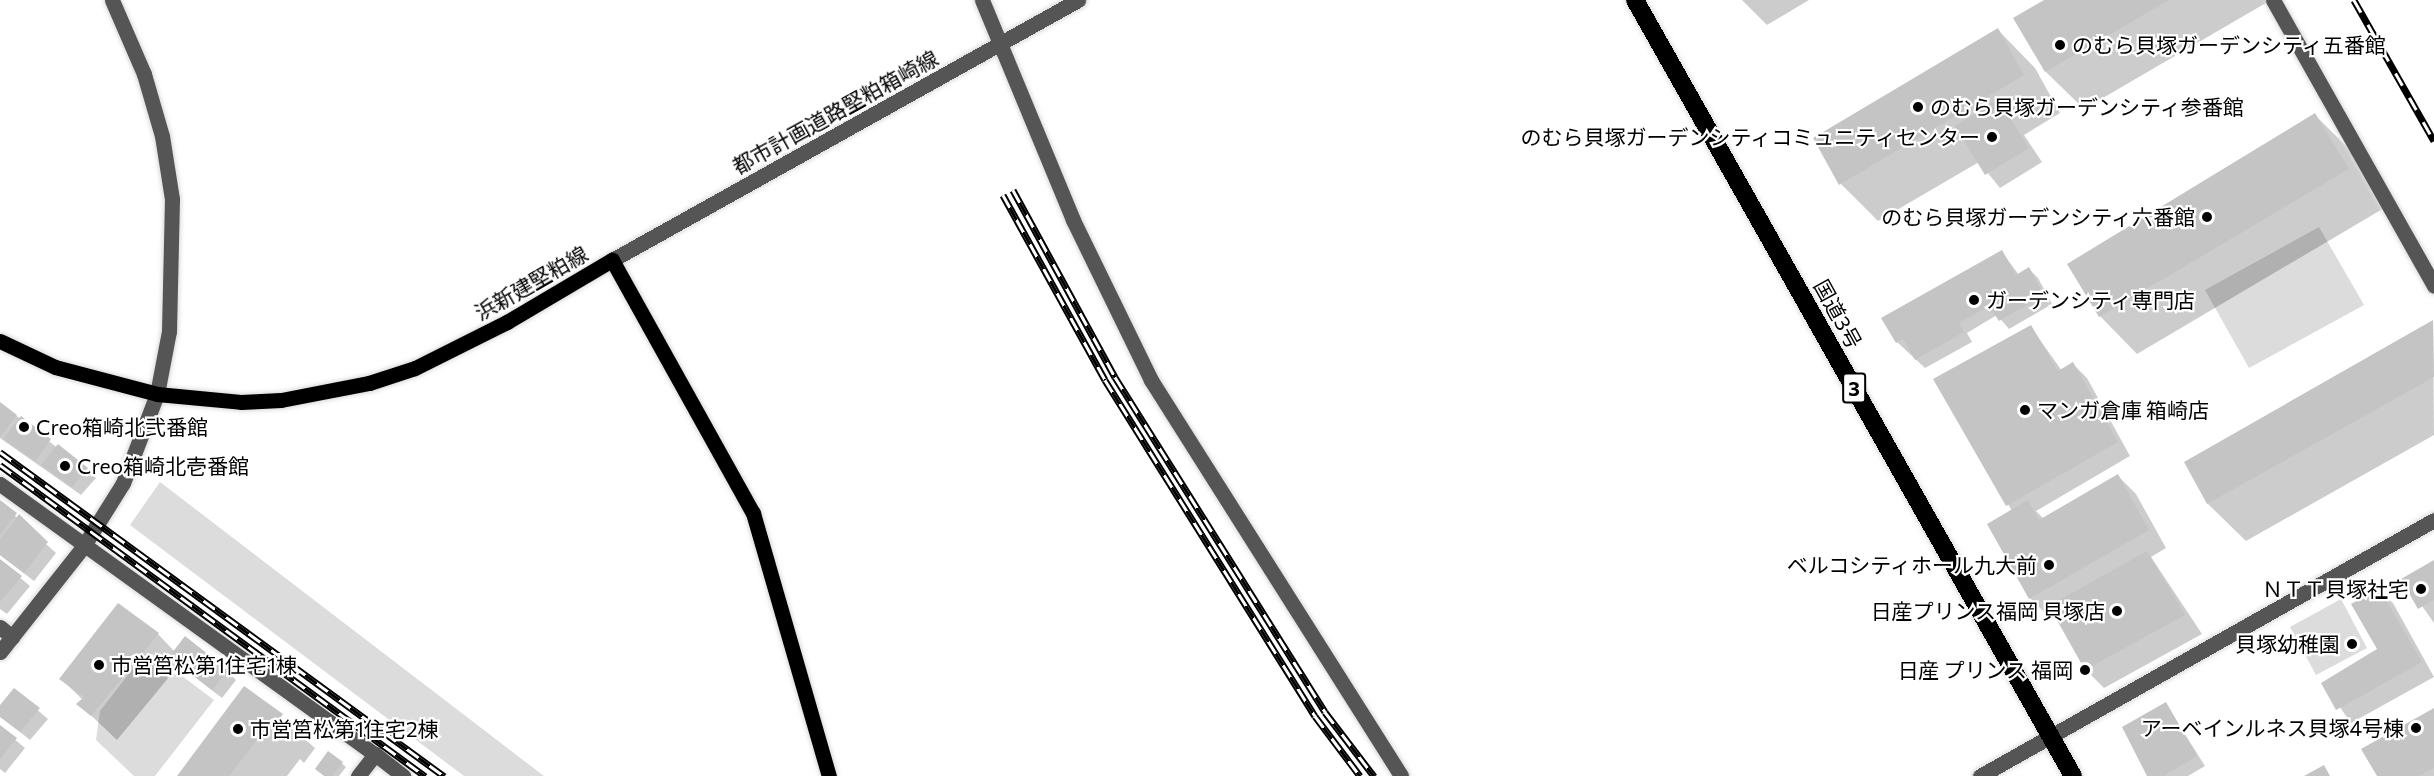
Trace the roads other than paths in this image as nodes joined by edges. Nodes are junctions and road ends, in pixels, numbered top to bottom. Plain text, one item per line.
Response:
1 (112, 0) edge
2 (982, 0) edge
3 (1078, 0) edge
4 (1635, 0) edge
5 (2273, 0) edge
6 (999, 44) junction
7 (612, 260) junction
8 (2434, 286) edge
9 (0, 341) edge
10 (157, 394) junction
11 (0, 484) edge
12 (2434, 520) edge
13 (83, 547) junction
14 (6, 632) edge
15 (0, 652) edge
16 (2050, 736) junction
17 (375, 754) junction
18 (358, 776) edge
19 (404, 776) edge
20 (829, 776) edge
21 (1401, 776) edge
22 (1980, 776) edge
23 (2073, 776) edge

1 - 10 street
2 - 6 street
3 - 6 street, 都市計画道路堅粕箱崎線
4 - 16 highway, 国道3号 / 3
5 - 8 street
6 - 7 street, 都市計画道路堅粕箱崎線
6 - 21 street
7 - 10 main road, 浜新建堅粕線
7 - 20 main road, 浜新建堅粕線
9 - 10 main road, 浜新建堅粕線
10 - 13 street
11 - 13 street
12 - 16 street
13 - 14 street
13 - 17 street
14 - 15 street
16 - 22 street
16 - 23 highway, 国道3号 / 3
17 - 18 street
17 - 19 street

